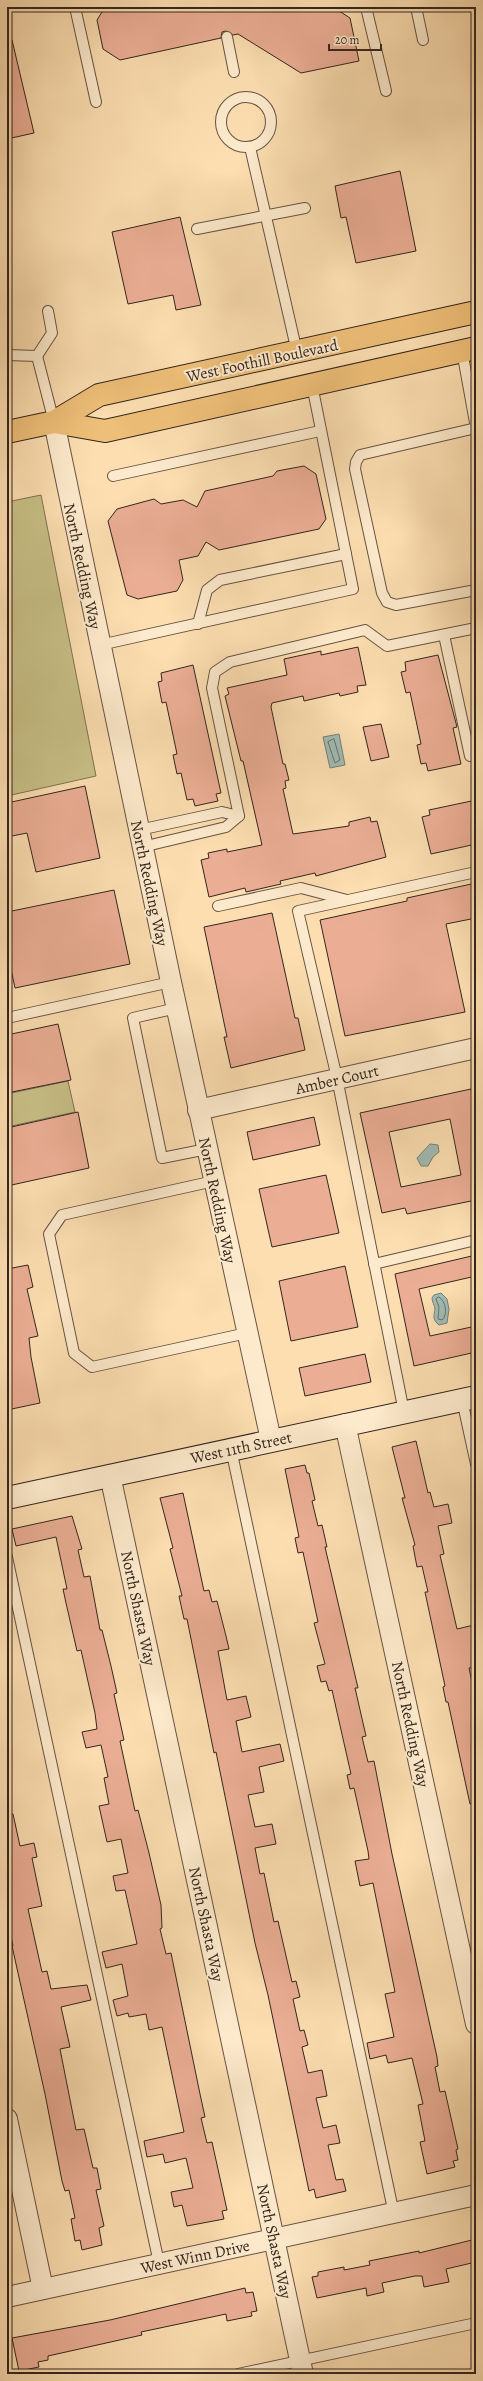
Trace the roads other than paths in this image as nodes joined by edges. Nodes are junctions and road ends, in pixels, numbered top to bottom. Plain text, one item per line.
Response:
1 (75, 7) edge
2 (366, 7) edge
3 (416, 7) edge
4 (227, 36) dead end
5 (423, 40) dead end
6 (234, 72) dead end
7 (386, 91) dead end
8 (96, 102) dead end
9 (250, 147) junction
10 (305, 208) dead end
11 (266, 216) junction
12 (197, 230) dead end
13 (48, 311) dead end
14 (476, 312) edge
15 (469, 350) edge
16 (297, 352) junction
17 (7, 355) edge
18 (37, 356) junction
19 (312, 385) junction
20 (54, 422) junction
21 (476, 428) edge
22 (320, 431) junction
23 (7, 432) edge
24 (113, 476) dead end
25 (346, 554) junction
26 (476, 590) edge
27 (198, 624) junction
28 (476, 628) edge
29 (444, 635) junction
30 (100, 645) junction
31 (470, 756) dead end
32 (239, 816) junction
33 (140, 839) junction
34 (476, 872) edge
35 (348, 900) junction
36 (218, 906) dead end
37 (171, 982) junction
38 (177, 1008) junction
39 (7, 1018) edge
40 (476, 1048) edge
41 (337, 1078) junction
42 (198, 1110) junction
43 (207, 1149) junction
44 (214, 1180) junction
45 (476, 1240) edge
46 (374, 1264) junction
47 (247, 1333) junction
48 (469, 1398) edge
49 (404, 1412) junction
50 (345, 1424) junction
51 (271, 1440) junction
52 (231, 1449) junction
53 (476, 1464) edge
54 (110, 1475) junction
55 (7, 1498) edge
56 (7, 1557) edge
57 (476, 2024) edge
58 (7, 2120) edge
59 (476, 2196) edge
60 (394, 2214) junction
61 (275, 2239) junction
62 (159, 2264) junction
63 (44, 2288) junction
64 (7, 2297) edge
65 (476, 2323) edge
66 (302, 2367) edge
67 (238, 2374) edge

1 - 8 lane
2 - 7 lane
3 - 5 lane
4 - 6 lane
9 - 9 lane
9 - 11 lane
10 - 11 lane
11 - 12 lane
11 - 16 lane
13 - 18 lane
14 - 16 main road, West Foothill Boulevard
15 - 19 main road, West Foothill Boulevard
15 - 21 lane
16 - 20 main road, West Foothill Boulevard
17 - 18 lane
18 - 20 lane, North Redding Way
19 - 20 main road, West Foothill Boulevard
19 - 22 lane
20 - 23 main road, West Foothill Boulevard
20 - 30 street, North Redding Way
21 - 26 lane
22 - 24 lane
22 - 25 lane
25 - 27 lane
25 - 27 lane
27 - 30 lane
28 - 29 lane
29 - 31 lane
29 - 32 lane
30 - 33 street, North Redding Way
32 - 33 lane
32 - 33 lane
33 - 37 street, North Redding Way
34 - 35 lane
35 - 36 lane
35 - 41 lane
37 - 38 street, North Redding Way
37 - 39 lane
38 - 42 street, North Redding Way
38 - 43 lane
40 - 41 street, Amber Court
41 - 42 street, Amber Court
41 - 46 lane
42 - 43 street, North Redding Way
43 - 44 street, North Redding Way
44 - 47 street, North Redding Way
44 - 47 lane
45 - 46 lane
46 - 49 lane
47 - 51 street, North Redding Way
48 - 49 street, West 11th Street
48 - 53 lane
49 - 50 street, West 11th Street
50 - 51 street, West 11th Street
50 - 57 street, North Redding Way
51 - 52 street, West 11th Street
52 - 54 street, West 11th Street
52 - 60 lane
54 - 55 street, West 11th Street
54 - 61 street, North Shasta Way
56 - 62 lane
58 - 63 street
59 - 60 street, West Winn Drive
60 - 61 street, West Winn Drive
61 - 62 street, West Winn Drive
61 - 66 street, North Shasta Way
62 - 63 street, West Winn Drive
63 - 64 street, West Winn Drive
65 - 66 lane
66 - 67 lane

